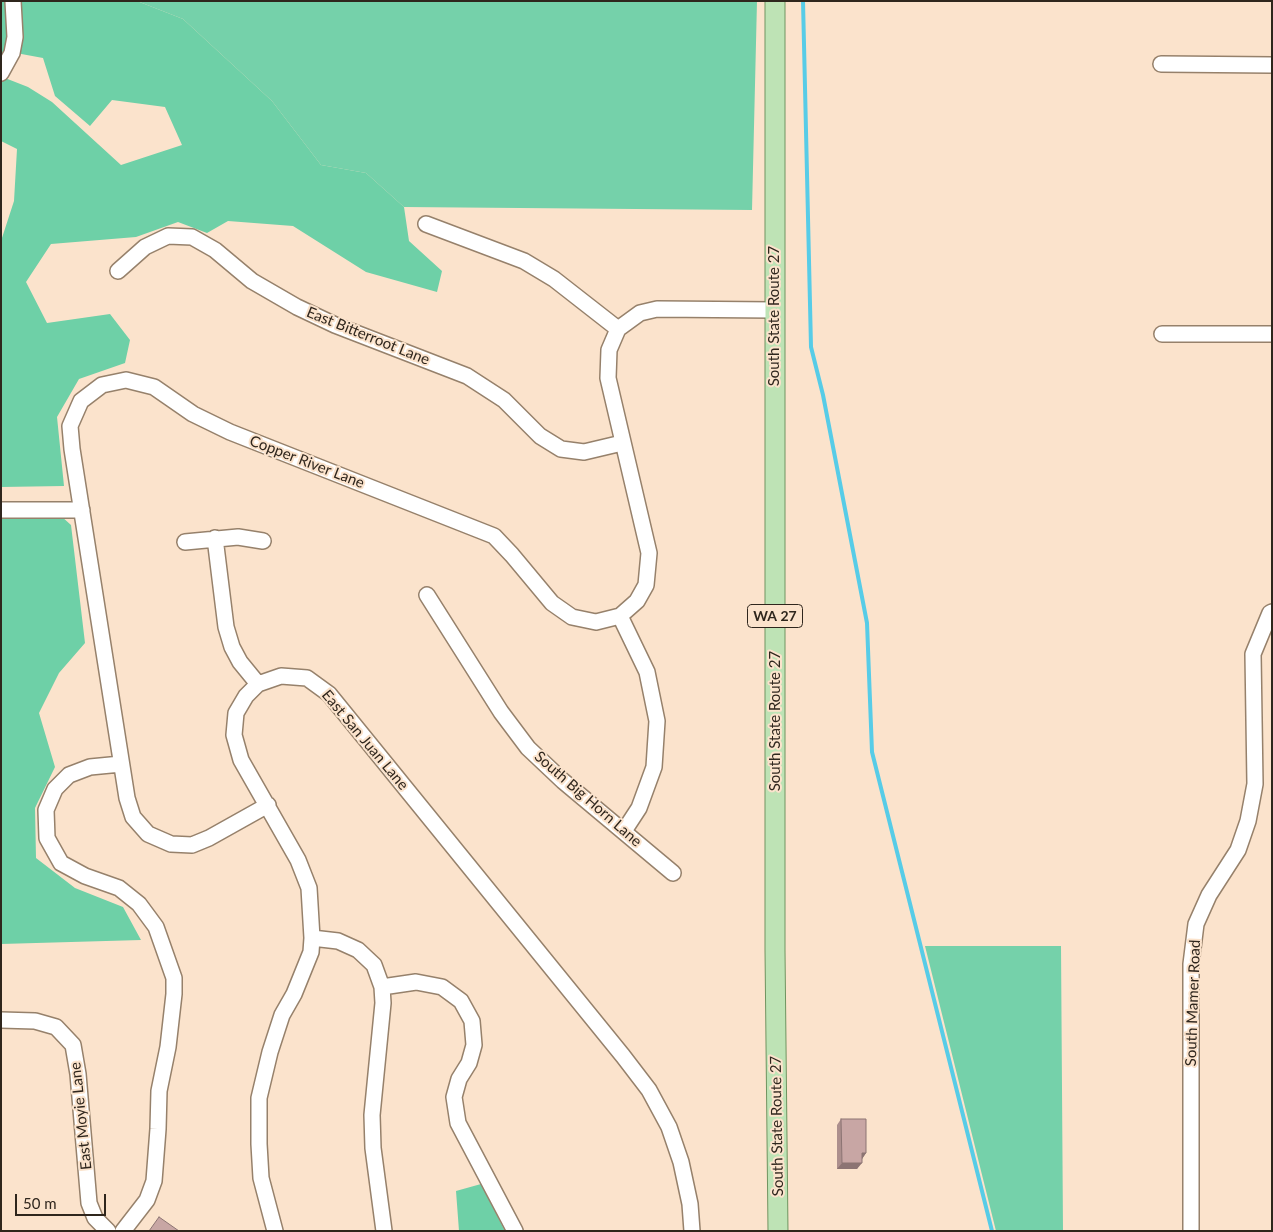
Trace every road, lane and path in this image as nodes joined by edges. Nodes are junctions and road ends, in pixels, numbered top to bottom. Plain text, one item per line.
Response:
1 (13, 1) edge
2 (775, 1) edge
3 (1161, 64) dead end
4 (1272, 65) edge
5 (1, 73) edge
6 (426, 224) dead end
7 (118, 271) dead end
8 (774, 310) junction
9 (618, 330) junction
10 (1162, 334) dead end
11 (1272, 334) edge
12 (622, 443) junction
13 (1, 510) edge
14 (82, 510) junction
15 (215, 538) junction
16 (263, 541) dead end
17 (185, 542) dead end
18 (426, 595) dead end
19 (1271, 612) edge
20 (620, 616) junction
21 (258, 684) junction
22 (121, 764) junction
23 (268, 805) junction
24 (624, 831) junction
25 (674, 872) dead end
26 (312, 938) junction
27 (382, 987) junction
28 (1, 1020) edge
29 (108, 1231) edge
30 (123, 1231) edge
31 (275, 1231) edge
32 (384, 1231) edge
33 (515, 1231) edge
34 (692, 1231) edge
35 (778, 1231) edge
36 (1191, 1231) edge

1 - 5 street
2 - 8 main road, South State Route 27 / WA 27
3 - 4 street
6 - 9 street
7 - 12 street, East Bitterroot Lane
8 - 9 street
8 - 35 main road, South State Route 27 / WA 27
9 - 12 street, Copper River Lane
10 - 11 street
12 - 20 street, Copper River Lane
13 - 14 street
14 - 20 street, Copper River Lane
14 - 22 street, Copper River Lane
15 - 16 street
15 - 17 street
15 - 21 street
18 - 24 street, South Big Horn Lane
19 - 36 street, South Mamer Road
20 - 24 street
21 - 23 street
21 - 34 street, East San Juan Lane
22 - 23 street, Copper River Lane
22 - 30 street
23 - 26 street
24 - 25 street, South Big Horn Lane
26 - 27 street
26 - 31 street
27 - 32 street
27 - 33 street
28 - 29 street, East Moyie Lane

